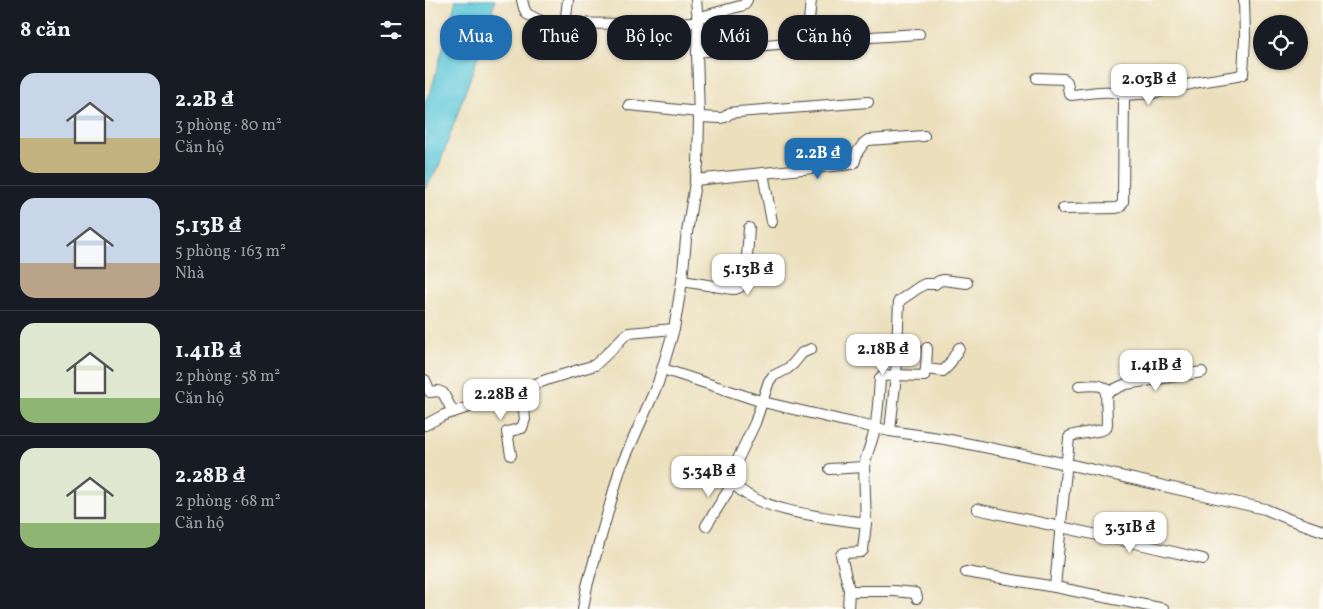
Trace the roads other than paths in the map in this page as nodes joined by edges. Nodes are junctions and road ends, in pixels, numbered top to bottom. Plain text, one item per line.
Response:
1 (522, 0) edge
2 (568, 0) edge
3 (696, 0) edge
4 (747, 0) edge
5 (811, 0) edge
6 (1244, 0) edge
7 (529, 15) edge
8 (566, 15) edge
9 (810, 15) edge
10 (697, 20) junction
11 (597, 23) edge
12 (919, 34) dead end
13 (870, 37) edge
14 (778, 44) edge
15 (697, 52) junction
16 (1037, 78) dead end
17 (1124, 95) junction
18 (868, 102) dead end
19 (629, 105) dead end
20 (699, 114) junction
21 (924, 136) dead end
22 (763, 173) junction
23 (695, 180) junction
24 (1063, 208) dead end
25 (772, 222) dead end
26 (749, 228) dead end
27 (682, 281) junction
28 (967, 283) dead end
29 (674, 329) junction
30 (927, 348) dead end
31 (959, 348) dead end
32 (811, 349) dead end
33 (926, 368) junction
34 (663, 369) junction
35 (1202, 372) dead end
36 (896, 375) junction
37 (425, 380) edge
38 (1079, 386) dead end
39 (521, 389) junction
40 (1107, 393) junction
41 (763, 402) junction
42 (453, 412) junction
43 (425, 425) edge
44 (875, 428) junction
45 (890, 431) junction
46 (511, 455) dead end
47 (1067, 464) junction
48 (864, 467) junction
49 (830, 469) dead end
50 (733, 483) junction
51 (977, 508) dead end
52 (866, 523) junction
53 (706, 526) dead end
54 (1061, 528) junction
55 (1323, 531) edge
56 (1203, 559) dead end
57 (966, 572) dead end
58 (1055, 587) junction
59 (849, 591) junction
60 (917, 598) dead end
61 (583, 609) edge
62 (848, 609) edge
63 (1163, 609) edge

1 - 7 street
2 - 8 street
3 - 10 street
4 - 10 street
5 - 9 street
6 - 17 street
10 - 11 street
10 - 15 street
12 - 13 street
14 - 15 street
15 - 20 street
16 - 17 street
17 - 24 street
18 - 20 street
19 - 20 street
20 - 23 street
21 - 22 street
22 - 23 street
22 - 25 street
23 - 27 street
26 - 27 street
27 - 29 street
28 - 36 street
29 - 34 street
29 - 39 street
30 - 33 street
31 - 33 street
32 - 41 street
33 - 36 street
34 - 41 street
34 - 61 street
35 - 40 street
36 - 44 street
36 - 45 street
37 - 42 street
38 - 40 street
39 - 42 street
39 - 46 street
40 - 47 street
41 - 44 street
41 - 50 street
42 - 43 street
44 - 45 street
44 - 48 street
45 - 47 street
47 - 54 street
47 - 55 street
48 - 49 street
48 - 52 street
50 - 52 street
50 - 53 street
51 - 54 street
52 - 59 street
54 - 56 street
54 - 58 street
57 - 58 street
58 - 63 street
59 - 60 street
59 - 62 street

